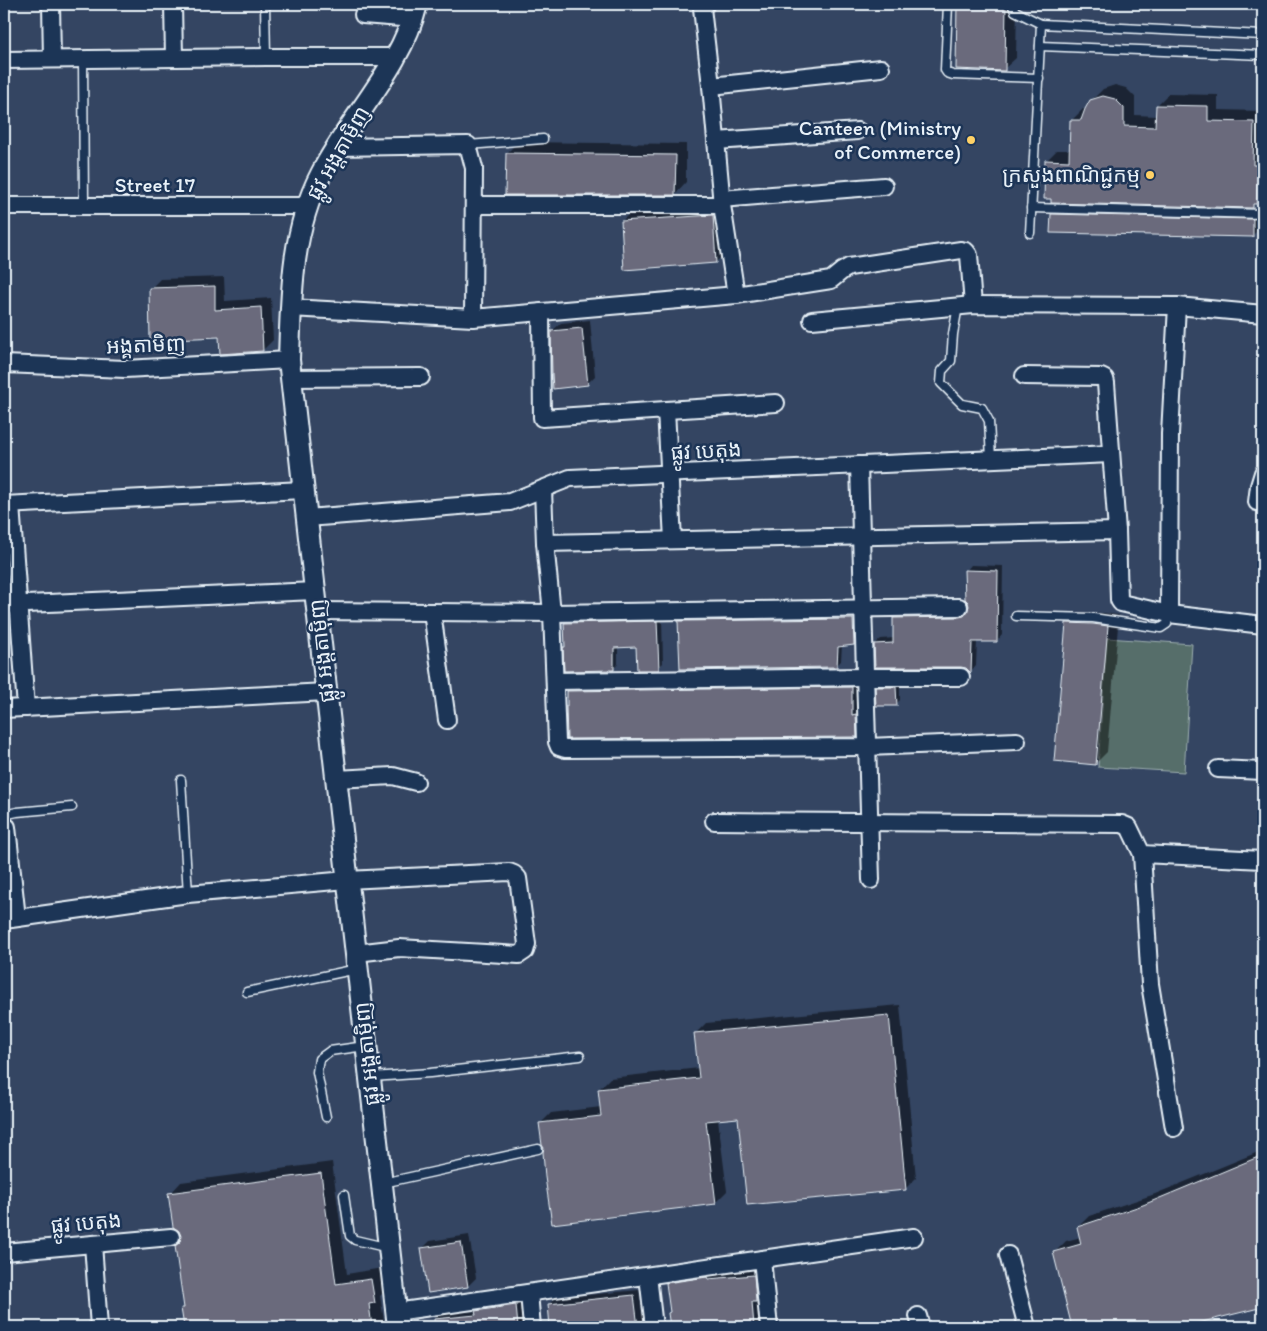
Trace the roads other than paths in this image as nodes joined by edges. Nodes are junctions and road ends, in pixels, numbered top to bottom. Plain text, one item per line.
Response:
1 (51, 4) edge
2 (173, 4) edge
3 (265, 4) edge
4 (706, 4) edge
5 (948, 4) edge
6 (1012, 4) edge
7 (416, 11) edge
8 (363, 15) dead end
9 (1041, 24) junction
10 (1263, 36) edge
11 (1040, 46) junction
12 (1263, 55) edge
13 (266, 57) junction
14 (396, 57) junction
15 (174, 58) junction
16 (52, 59) junction
17 (83, 59) junction
18 (4, 60) edge
19 (881, 68) dead end
20 (1039, 78) junction
21 (711, 86) junction
22 (858, 131) dead end
23 (543, 140) dead end
24 (716, 141) junction
25 (468, 145) junction
26 (336, 147) junction
27 (884, 186) dead end
28 (722, 202) junction
29 (474, 205) junction
30 (4, 206) edge
31 (84, 206) junction
32 (307, 206) junction
33 (1031, 208) junction
34 (1263, 214) edge
35 (1030, 233) dead end
36 (736, 295) junction
37 (966, 305) junction
38 (1177, 306) junction
39 (290, 308) junction
40 (541, 312) junction
41 (1263, 314) edge
42 (473, 318) junction
43 (812, 320) dead end
44 (4, 364) edge
45 (290, 369) junction
46 (1024, 376) dead end
47 (421, 377) dead end
48 (776, 403) dead end
49 (666, 410) junction
50 (1111, 454) junction
51 (991, 459) junction
52 (859, 465) junction
53 (1263, 473) edge
54 (669, 474) junction
55 (543, 489) junction
56 (304, 490) junction
57 (1257, 502) dead end
58 (7, 505) edge
59 (307, 518) junction
60 (1117, 531) junction
61 (861, 536) junction
62 (673, 540) junction
63 (545, 543) junction
64 (315, 591) junction
65 (11, 605) edge
66 (959, 607) dead end
67 (863, 608) junction
68 (317, 611) junction
69 (432, 612) junction
70 (552, 613) junction
71 (1169, 614) junction
72 (1016, 616) dead end
73 (1263, 625) edge
74 (865, 677) junction
75 (961, 677) dead end
76 (555, 681) junction
77 (326, 692) junction
78 (26, 708) junction
79 (4, 709) edge
80 (447, 720) dead end
81 (1017, 741) dead end
82 (867, 747) junction
83 (1218, 769) dead end
84 (1263, 771) edge
85 (336, 779) junction
86 (181, 780) dead end
87 (416, 782) dead end
88 (72, 807) dead end
89 (4, 818) edge
90 (714, 821) dead end
91 (870, 823) junction
92 (4, 826) edge
93 (1142, 854) junction
94 (1263, 860) edge
95 (347, 880) junction
96 (871, 880) dead end
97 (188, 894) junction
98 (11, 919) edge
99 (356, 961) junction
100 (247, 992) dead end
101 (366, 1046) junction
102 (580, 1056) dead end
103 (370, 1078) junction
104 (326, 1118) dead end
105 (1174, 1128) dead end
106 (538, 1150) dead end
107 (381, 1184) junction
108 (344, 1195) dead end
109 (171, 1237) dead end
110 (914, 1237) dead end
111 (93, 1244) junction
112 (389, 1248) junction
113 (4, 1252) edge
114 (1008, 1255) dead end
115 (762, 1259) junction
116 (648, 1276) junction
117 (529, 1293) junction
118 (397, 1320) edge
119 (99, 1327) edge
120 (532, 1327) edge
121 (654, 1327) edge
122 (769, 1327) edge
123 (1027, 1327) edge

1 - 16 street
2 - 15 street
3 - 13 lane
4 - 21 street
5 - 20 lane
6 - 9 lane
7 - 8 street
7 - 14 street, ផ្លូវ អង្តតាម៉ិញ
9 - 10 lane
9 - 11 lane
11 - 12 lane
11 - 20 lane
13 - 14 street
13 - 15 street
14 - 26 street, ផ្លូវ អង្តតាម៉ិញ
15 - 17 street
16 - 17 street
16 - 18 street
17 - 31 lane
19 - 21 street
20 - 33 lane
21 - 24 street
22 - 24 street
23 - 25 lane
24 - 28 street
25 - 26 street
25 - 29 street
26 - 32 street, ផ្លូវ អង្តតាម៉ិញ
27 - 28 street
28 - 29 street
28 - 36 street
29 - 42 street
30 - 31 street, Street 17
31 - 32 street, Street 17
32 - 39 street, ផ្លូវ អង្តតាម៉ិញ
33 - 34 lane
33 - 35 lane
36 - 37 street
36 - 40 street
37 - 38 street
37 - 43 street
37 - 51 lane
38 - 41 street
38 - 71 street
39 - 42 street
39 - 45 street, ផ្លូវ អង្តតាម៉ិញ
40 - 42 street
40 - 49 street
44 - 45 street, អង្គតាមិញ
45 - 47 street, អង្គតាមិញ
45 - 56 street, ផ្លូវ អង្តតាម៉ិញ
46 - 50 street
48 - 49 street
49 - 54 street
50 - 51 street, ផ្លូវ បេតុង
50 - 60 street
51 - 52 street, ផ្លូវ បេតុង
52 - 54 street, ផ្លូវ បេតុង
52 - 61 street
53 - 57 street
54 - 55 street, ផ្លូវ បេតុង
54 - 62 street
55 - 59 street, ផ្លូវ បេតុង
55 - 63 street
56 - 58 street
56 - 59 street, ផ្លូវ អង្តតាម៉ិញ
58 - 65 street
59 - 64 street, ផ្លូវ អង្តតាម៉ិញ
60 - 61 street
60 - 71 street
61 - 62 street
61 - 67 street
62 - 63 street
63 - 70 street
64 - 65 street
64 - 68 street, ផ្លូវ អង្តតាម៉ិញ
65 - 78 street
66 - 67 street
67 - 70 street
67 - 74 street
68 - 69 street
68 - 77 street, ផ្លូវ អង្តតាម៉ិញ
69 - 70 street
69 - 80 street
70 - 76 street
71 - 72 lane
71 - 73 street
74 - 75 street
74 - 76 street
74 - 82 street
76 - 82 street
77 - 78 street
77 - 85 street, ផ្លូវ អង្តតាម៉ិញ
78 - 79 street
81 - 82 street
82 - 91 street
83 - 84 street
85 - 87 street
85 - 95 street, ផ្លូវ អង្តតាម៉ិញ
86 - 97 lane
88 - 89 lane
90 - 91 street
91 - 93 street
91 - 96 street
92 - 98 street
93 - 94 street
93 - 105 street
95 - 97 street
95 - 99 street, ផ្លូវ អង្តតាម៉ិញ
95 - 99 street
97 - 98 street
99 - 100 lane
99 - 101 street, ផ្លូវ អង្តតាម៉ិញ
101 - 103 street, ផ្លូវ អង្តតាម៉ិញ
101 - 104 lane
102 - 103 lane
103 - 107 street, ផ្លូវ អង្តតាម៉ិញ
106 - 107 lane
107 - 112 street, ផ្លូវ អង្តតាម៉ិញ
108 - 112 lane
109 - 111 street, ផ្លូវ បេតុង
110 - 115 street
111 - 113 street, ផ្លូវ បេតុង
111 - 119 street
112 - 118 street, ផ្លូវ អង្តតាម៉ិញ
114 - 123 street
115 - 116 street
115 - 122 street
116 - 117 street
116 - 121 street
117 - 118 street
117 - 120 street

